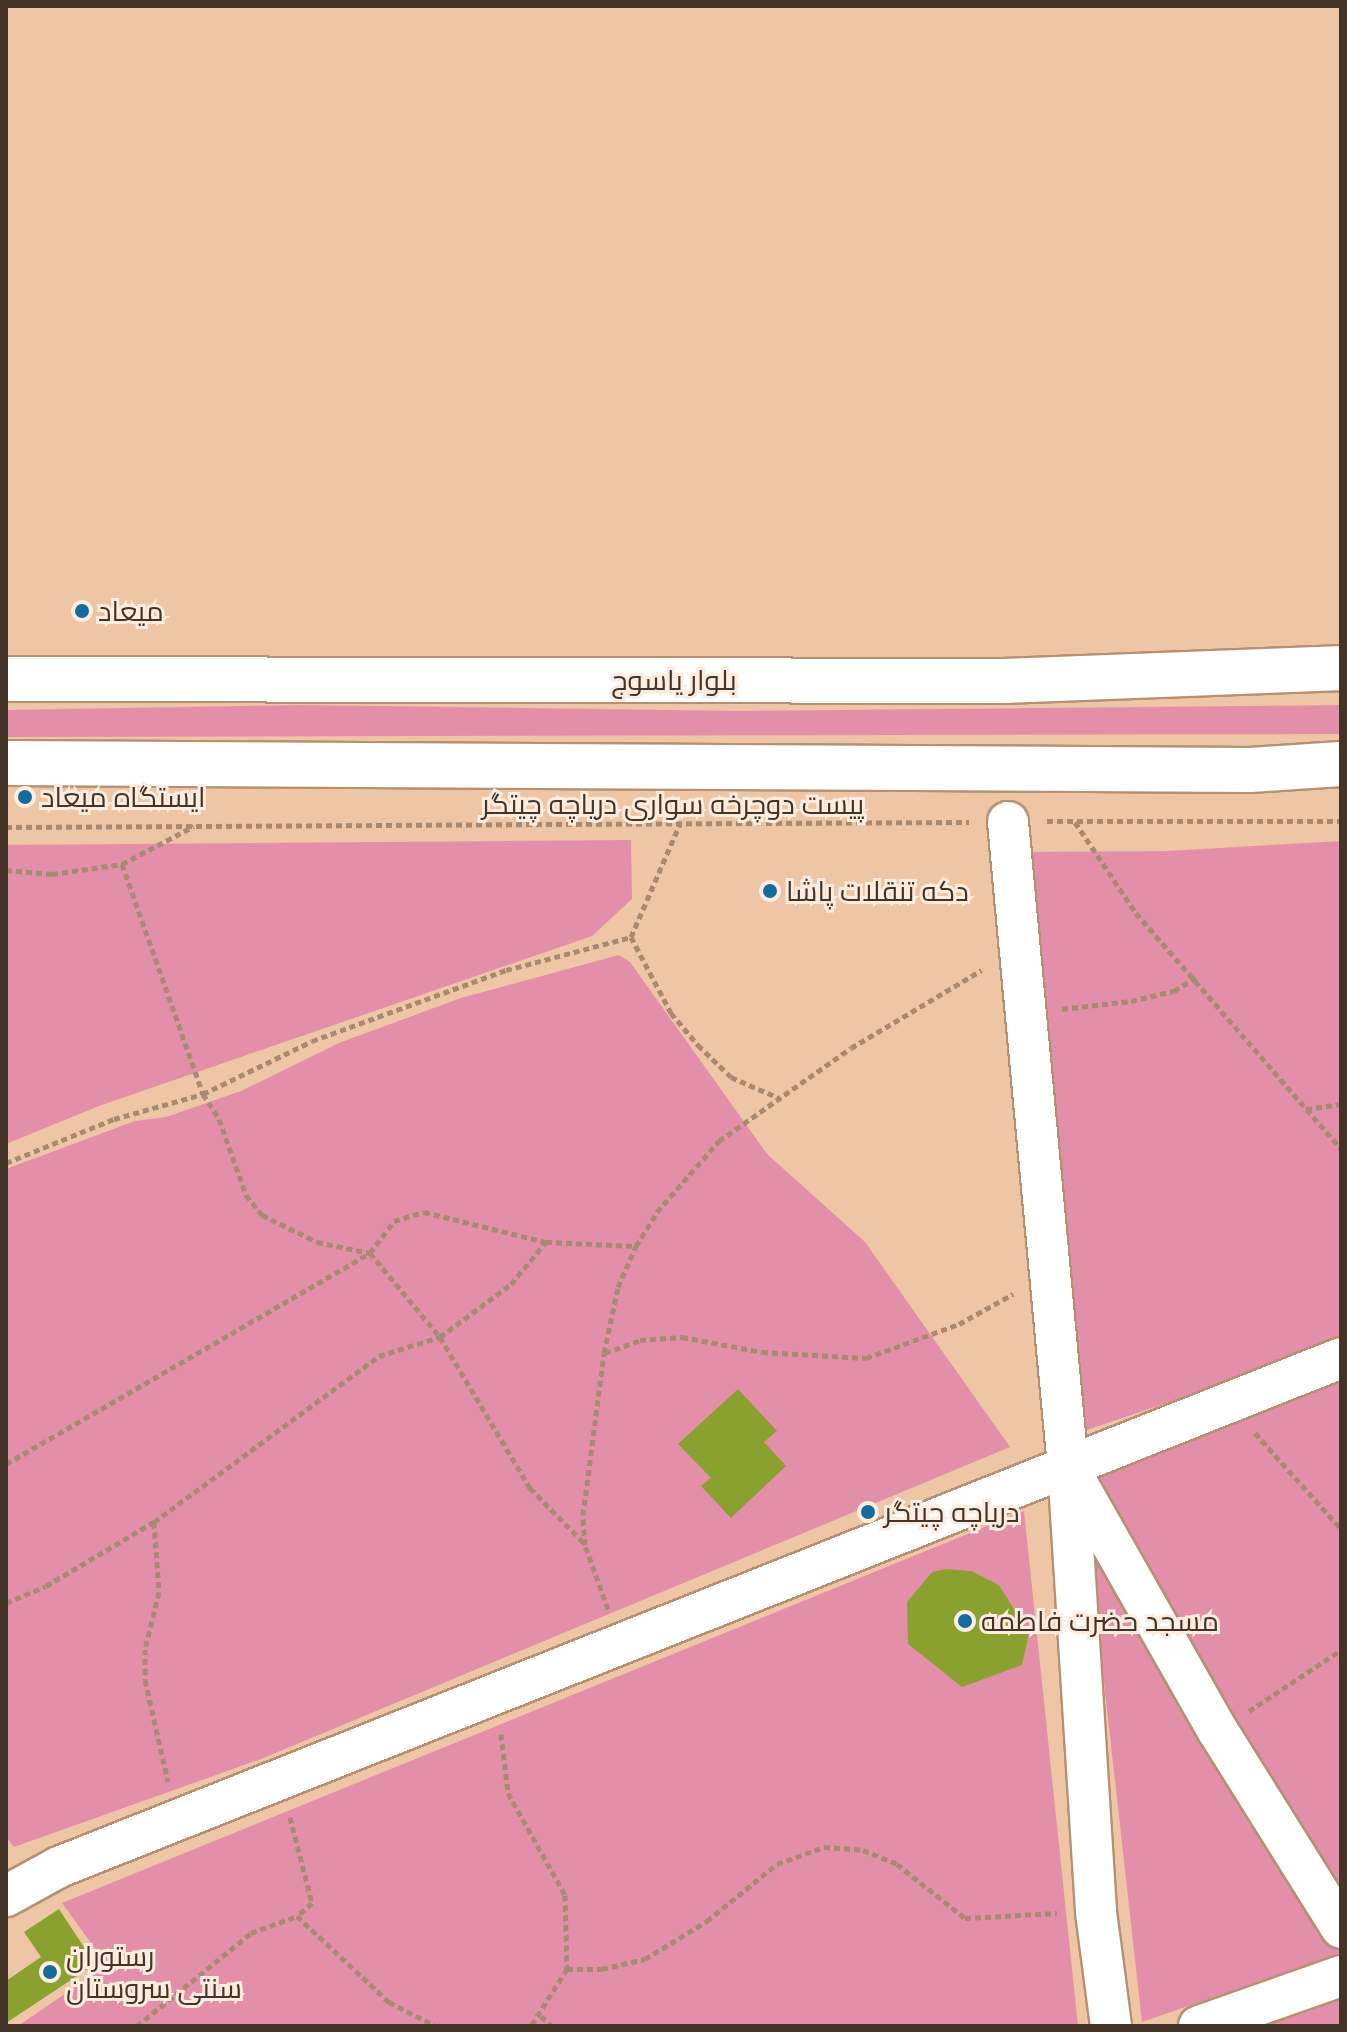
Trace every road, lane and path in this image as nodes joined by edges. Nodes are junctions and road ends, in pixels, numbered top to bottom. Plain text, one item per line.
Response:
1 (1341, 668) edge
2 (6, 679) edge
3 (6, 763) edge
4 (1341, 764) edge
5 (1075, 821) junction
6 (1341, 821) edge
7 (1008, 822) junction
8 (680, 823) junction
9 (194, 826) junction
10 (6, 827) edge
11 (122, 864) junction
12 (6, 870) edge
13 (631, 937) junction
14 (1016, 947) junction
15 (1196, 978) junction
16 (1022, 1011) junction
17 (203, 1094) junction
18 (779, 1098) junction
19 (1341, 1104) edge
20 (1306, 1109) junction
21 (1341, 1149) edge
22 (6, 1163) edge
23 (546, 1242) junction
24 (636, 1246) junction
25 (370, 1253) junction
26 (1048, 1276) junction
27 (440, 1337) junction
28 (604, 1353) junction
29 (1341, 1358) edge
30 (1227, 1403) junction
31 (6, 1464) edge
32 (1068, 1466) junction
33 (154, 1522) junction
34 (1341, 1529) edge
35 (585, 1545) junction
36 (7, 1602) edge
37 (621, 1643) junction
38 (1341, 1650) edge
39 (505, 1692) junction
40 (1218, 1731) junction
41 (272, 1784) junction
42 (183, 1819) junction
43 (6, 1896) edge
44 (1096, 1912) junction
45 (297, 1916) junction
46 (1341, 1928) edge
47 (567, 1969) junction
48 (1341, 1976) edge
49 (541, 2016) junction
50 (137, 2026) edge
51 (436, 2026) edge
52 (531, 2026) edge
53 (552, 2026) edge
54 (1111, 2026) edge
55 (1199, 2026) edge

1 - 2 main road, بلوار یاسوج
3 - 4 main road
5 - 6 path, پیست دوچرخه سواری دریاچه چیتگر
5 - 7 path, پیست دوچرخه سواری دریاچه چیتگر
5 - 15 path
7 - 8 path, پیست دوچرخه سواری دریاچه چیتگر
7 - 14 street
8 - 9 path, پیست دوچرخه سواری دریاچه چیتگر
8 - 13 path
9 - 10 path, پیست دوچرخه سواری دریاچه چیتگر
9 - 11 path
11 - 12 path
11 - 17 path
13 - 17 path
13 - 18 path
14 - 16 street
14 - 18 path
15 - 16 path
15 - 20 path
16 - 26 street
17 - 22 path
17 - 25 path
18 - 24 path
19 - 20 path
20 - 21 path
23 - 24 path
23 - 25 path
23 - 27 path
24 - 28 path
25 - 27 path
25 - 31 path
26 - 28 path
26 - 32 street
27 - 33 path
27 - 35 path
28 - 35 path
29 - 30 street
30 - 32 street
30 - 34 path
32 - 37 street
32 - 40 street
32 - 44 street
33 - 36 path
33 - 42 path
35 - 37 path
37 - 39 street
38 - 40 path
39 - 41 street
39 - 47 path
40 - 46 street
41 - 42 street
41 - 45 path
42 - 43 street
44 - 47 path
44 - 54 street
45 - 50 path
45 - 51 path
47 - 49 path
48 - 55 street
49 - 52 path
49 - 53 path

